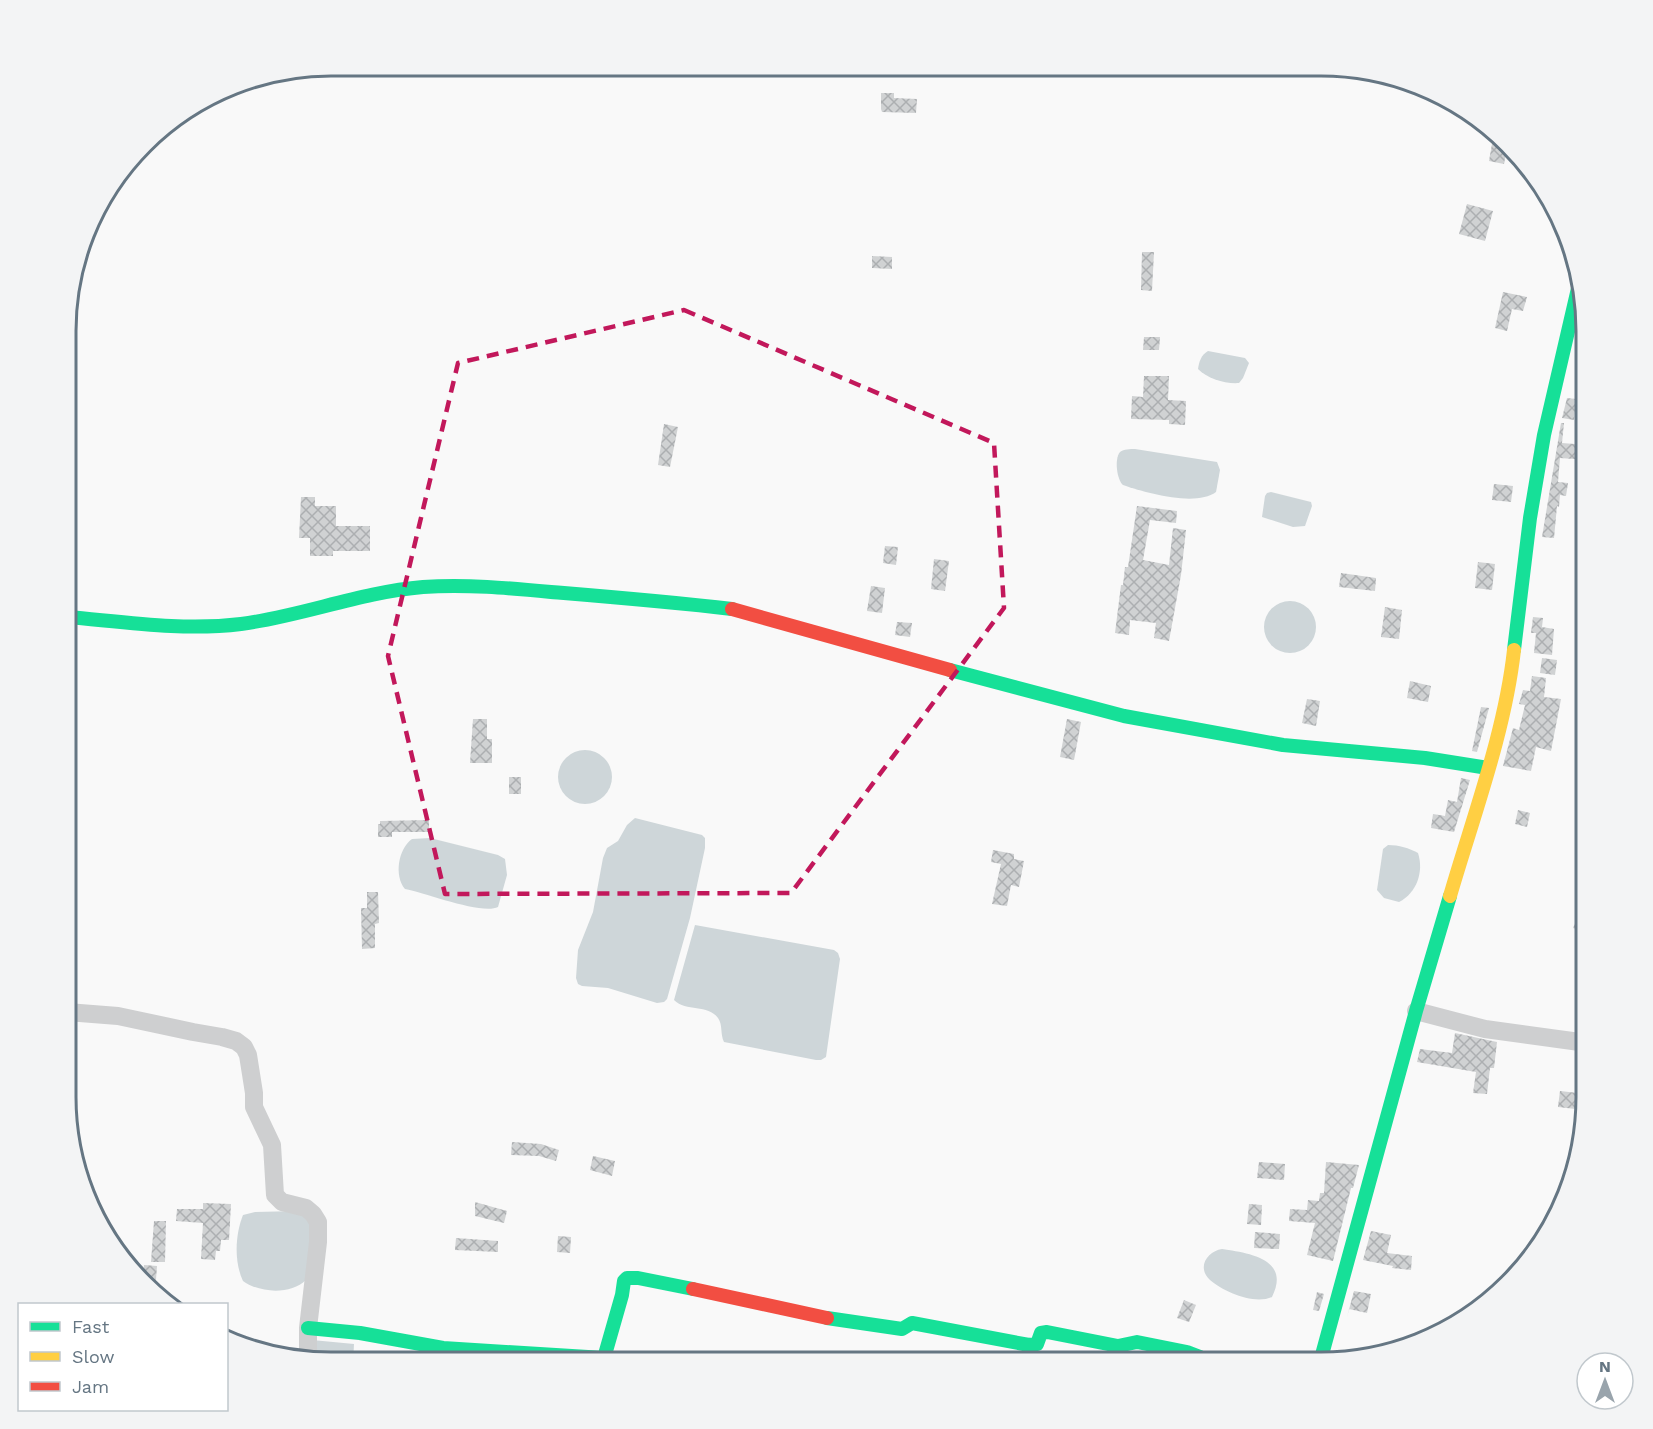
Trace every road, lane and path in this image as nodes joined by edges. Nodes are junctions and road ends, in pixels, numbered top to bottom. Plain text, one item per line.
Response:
1 (1575, 303) edge
2 (76, 618) edge
3 (1488, 768) junction
4 (1416, 1011) junction
5 (76, 1013) edge
6 (1576, 1041) edge
7 (308, 1328) junction
8 (308, 1351) edge
9 (507, 1352) edge
10 (606, 1352) edge
11 (1184, 1352) edge
12 (1323, 1352) edge

1 - 3 street
2 - 3 street
3 - 4 street
4 - 6 street
4 - 12 street
5 - 7 street
7 - 8 street
7 - 9 street
10 - 11 street

